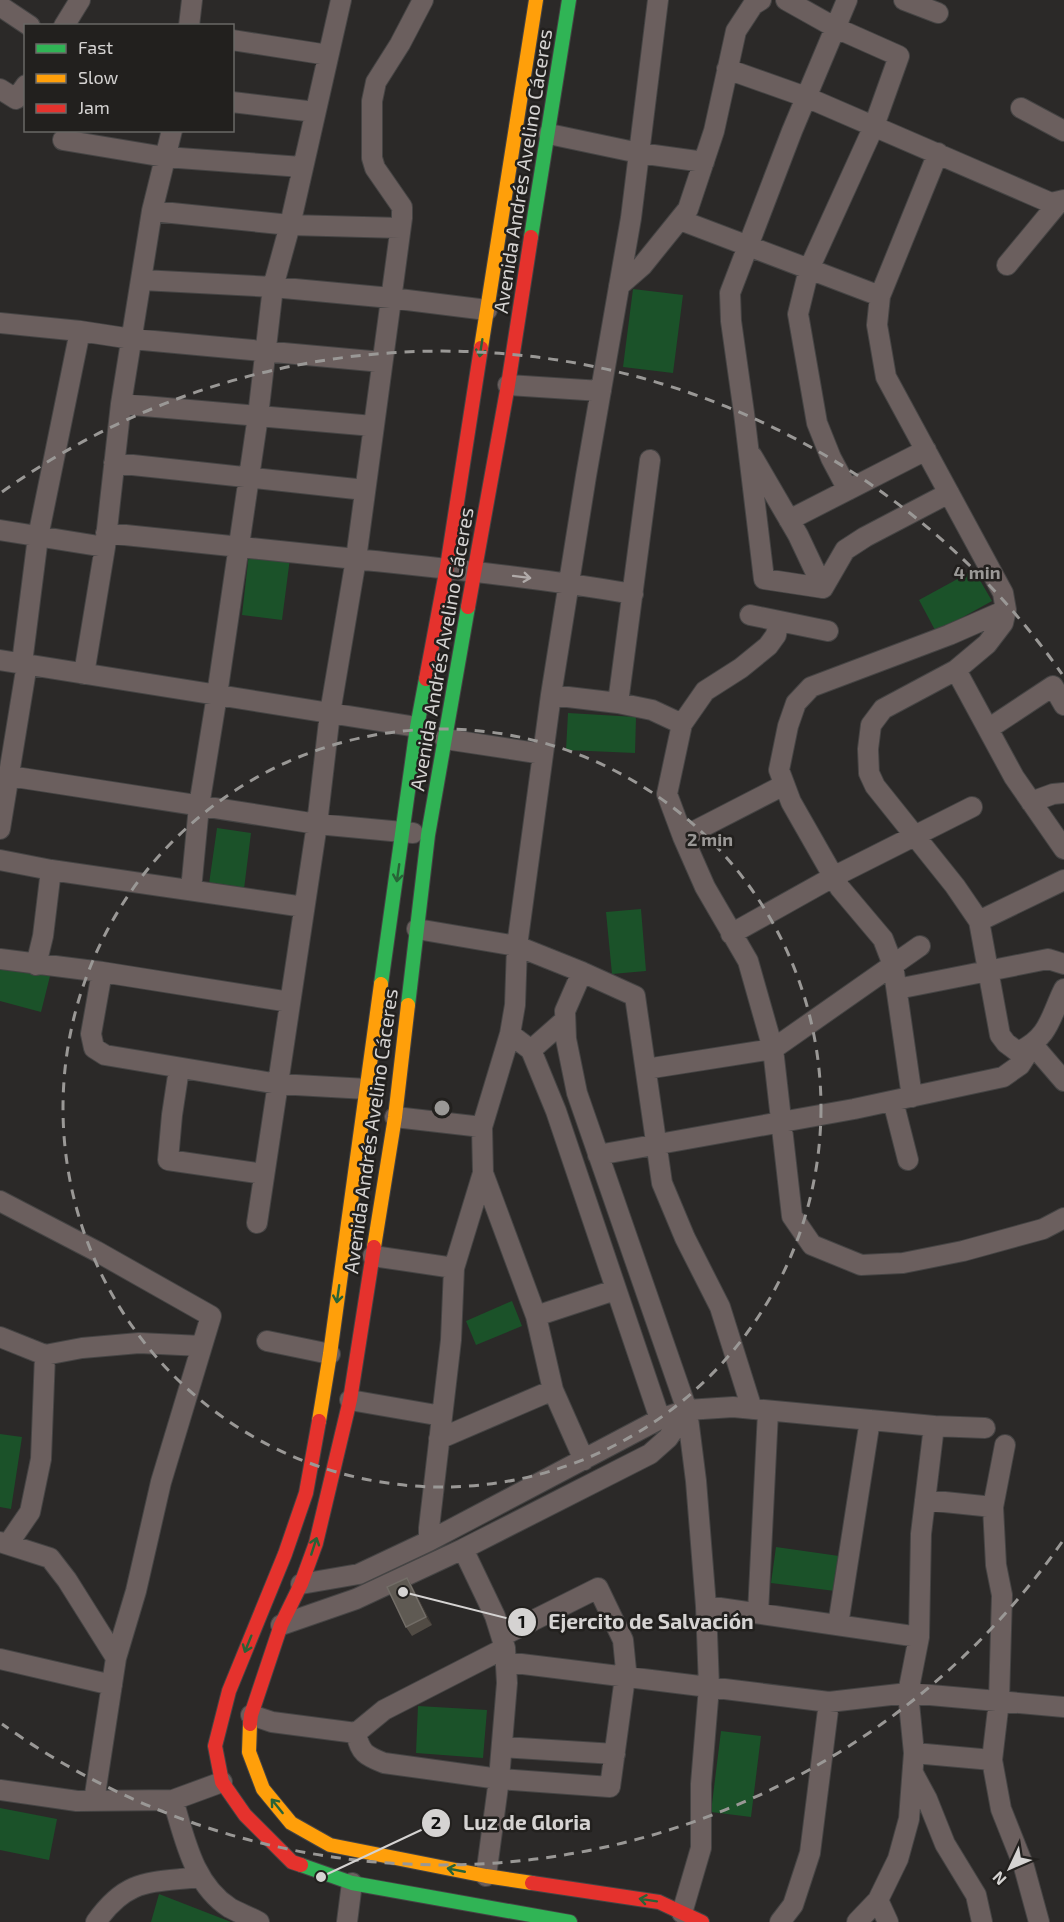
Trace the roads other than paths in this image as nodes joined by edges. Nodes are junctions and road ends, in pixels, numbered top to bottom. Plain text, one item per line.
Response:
1 (80, 0) edge
2 (192, 0) edge
3 (341, 0) edge
4 (423, 0) edge
5 (536, 0) edge
6 (569, 0) edge
7 (658, 0) edge
8 (761, 0) edge
9 (786, 0) edge
10 (847, 0) edge
11 (904, 0) edge
12 (4, 8) edge
13 (938, 14) dead end
14 (27, 24) edge
15 (65, 24) edge
16 (189, 24) edge
17 (836, 28) junction
18 (234, 40) edge
19 (328, 55) junction
20 (727, 69) junction
21 (24, 88) edge
22 (0, 89) edge
23 (806, 97) junction
24 (234, 102) edge
25 (1021, 108) dead end
26 (315, 112) junction
27 (874, 126) junction
28 (1064, 131) edge
29 (171, 132) edge
30 (549, 134) junction
31 (63, 140) dead end
32 (639, 153) junction
33 (938, 153) junction
34 (165, 157) junction
35 (704, 162) junction
36 (302, 167) junction
37 (1062, 200) edge
38 (152, 212) junction
39 (680, 220) junction
40 (290, 225) junction
41 (400, 228) junction
42 (748, 245) junction
43 (1007, 265) dead end
44 (809, 269) junction
45 (142, 280) junction
46 (619, 286) junction
47 (273, 287) junction
48 (880, 296) junction
49 (391, 298) junction
50 (487, 310) junction
51 (0, 323) edge
52 (80, 331) junction
53 (132, 339) junction
54 (266, 352) junction
55 (382, 362) junction
56 (508, 386) junction
57 (601, 391) junction
58 (121, 404) junction
59 (258, 416) junction
60 (373, 426) junction
61 (747, 447) junction
62 (926, 450) junction
63 (650, 460) dead end
64 (114, 463) junction
65 (248, 479) junction
66 (365, 490) junction
67 (848, 490) junction
68 (949, 493) junction
69 (789, 520) junction
70 (0, 530) edge
71 (39, 537) junction
72 (105, 540) junction
73 (238, 545) junction
74 (356, 559) junction
75 (447, 567) junction
76 (474, 571) junction
77 (569, 583) junction
78 (823, 588) junction
79 (633, 594) junction
80 (1006, 610) junction
81 (750, 615) dead end
82 (777, 622) junction
83 (828, 631) dead end
84 (0, 660) edge
85 (24, 664) junction
86 (956, 670) junction
87 (84, 674) junction
88 (218, 695) junction
89 (551, 695) junction
90 (618, 703) junction
91 (1064, 705) edge
92 (330, 713) junction
93 (682, 724) junction
94 (417, 727) junction
95 (988, 729) junction
96 (445, 739) junction
97 (543, 754) junction
98 (9, 776) junction
99 (784, 785) junction
100 (1064, 793) edge
101 (1031, 802) junction
102 (199, 806) junction
103 (972, 807) dead end
104 (317, 824) junction
105 (0, 829) edge
106 (404, 831) junction
107 (428, 835) junction
108 (916, 836) junction
109 (683, 837) junction
110 (1064, 849) edge
111 (0, 860) edge
112 (51, 870) junction
113 (833, 877) junction
114 (1064, 879) edge
115 (191, 890) junction
116 (304, 907) junction
117 (979, 921) junction
118 (417, 929) junction
119 (731, 934) junction
120 (517, 946) junction
121 (920, 946) dead end
122 (0, 959) edge
123 (1064, 964) edge
124 (36, 965) junction
125 (893, 965) junction
126 (989, 970) junction
127 (102, 972) junction
128 (582, 972) junction
129 (897, 989) junction
130 (1064, 989) edge
131 (291, 1002) junction
132 (565, 1020) junction
133 (510, 1034) junction
134 (1033, 1045) junction
135 (772, 1049) junction
136 (531, 1050) junction
137 (178, 1069) junction
138 (645, 1069) junction
139 (1064, 1081) edge
140 (278, 1084) junction
141 (367, 1089) junction
142 (902, 1099) junction
143 (395, 1117) junction
144 (782, 1122) junction
145 (482, 1127) junction
146 (657, 1143) junction
147 (598, 1155) junction
148 (908, 1160) dead end
149 (483, 1173) junction
150 (264, 1174) junction
151 (0, 1201) edge
152 (1064, 1218) edge
153 (257, 1223) dead end
154 (373, 1256) junction
155 (454, 1268) junction
156 (615, 1290) junction
157 (536, 1316) junction
158 (0, 1337) edge
159 (267, 1341) dead end
160 (202, 1346) junction
161 (45, 1354) junction
162 (330, 1354) junction
163 (553, 1390) junction
164 (350, 1400) junction
165 (687, 1410) junction
166 (760, 1411) junction
167 (442, 1416) junction
168 (660, 1419) junction
169 (870, 1420) junction
170 (934, 1426) junction
171 (985, 1428) dead end
172 (439, 1439) junction
173 (1005, 1445) dead end
174 (584, 1460) junction
175 (925, 1500) junction
176 (993, 1507) junction
177 (429, 1541) junction
178 (4, 1543) edge
179 (463, 1549) junction
180 (301, 1584) junction
181 (706, 1606) junction
182 (263, 1609) junction
183 (758, 1613) junction
184 (281, 1625) junction
185 (838, 1625) junction
186 (919, 1636) junction
187 (504, 1649) junction
188 (116, 1658) junction
189 (0, 1659) edge
190 (625, 1678) junction
191 (112, 1685) junction
192 (709, 1687) junction
193 (908, 1693) junction
194 (999, 1701) junction
195 (829, 1702) junction
196 (1064, 1707) edge
197 (251, 1715) junction
198 (356, 1733) junction
199 (502, 1747) junction
200 (615, 1754) junction
201 (992, 1760) junction
202 (913, 1763) junction
203 (500, 1779) junction
204 (222, 1782) junction
205 (0, 1790) edge
206 (94, 1800) junction
207 (172, 1800) junction
208 (486, 1876) junction
209 (199, 1877) junction
210 (352, 1883) junction
211 (878, 1900) junction
212 (682, 1913) junction
213 (96, 1922) edge
214 (259, 1922) edge
215 (347, 1922) edge
216 (570, 1922) edge
217 (702, 1922) edge
218 (780, 1922) edge
219 (857, 1922) edge
220 (888, 1922) edge
221 (982, 1922) edge
222 (1040, 1922) edge

1 - 15 street
2 - 16 street
3 - 19 street
4 - 41 street
5 - 50 street, Avenida Andrés Avelino Cáceres
6 - 30 street, Avenida Andrés Avelino Cáceres
7 - 32 street
8 - 20 street
9 - 17 street
10 - 17 street
11 - 13 street
12 - 14 street
17 - 23 street
17 - 27 street
18 - 19 street
19 - 26 street
20 - 23 street
20 - 35 street
21 - 22 street
23 - 27 street
23 - 42 street
24 - 26 street
25 - 28 street
26 - 36 street
27 - 33 street
27 - 44 street
29 - 34 street
30 - 32 street
30 - 56 street, Avenida Andrés Avelino Cáceres
31 - 34 street
32 - 35 street
32 - 46 street
33 - 37 street
33 - 48 street
34 - 36 street
34 - 38 street
35 - 39 street
36 - 40 street
37 - 43 street
38 - 40 street
38 - 45 street
39 - 42 street
39 - 46 street
40 - 41 street
40 - 47 street
41 - 49 street
42 - 44 street
42 - 61 street
44 - 48 street
44 - 67 street
45 - 47 street
45 - 53 street
46 - 57 street
47 - 49 street
47 - 54 street
48 - 62 street
49 - 50 street
49 - 55 street
50 -> 75 street, Avenida Andrés Avelino Cáceres
51 - 52 street
52 - 53 street
52 - 71 street
53 - 54 street
53 - 58 street
54 - 55 street
54 - 59 street
55 - 60 street
56 - 57 street
56 - 76 street, Avenida Andrés Avelino Cáceres
57 - 77 street
58 - 59 street
58 - 64 street
59 - 60 street
59 - 65 street
60 - 66 street
61 - 69 street
61 - 78 street
62 - 67 street
62 - 68 street
63 - 79 street
64 - 65 street
64 - 72 street
65 - 66 street
65 - 73 street
66 - 74 street
67 - 69 street
68 - 78 street
68 - 80 street
69 - 78 street
70 - 71 street
71 - 72 street
71 - 85 street
72 - 73 street
72 - 87 street
73 - 74 street
73 - 88 street
74 - 75 street
74 - 92 street
75 - 76 street
75 - 94 street, Avenida Andrés Avelino Cáceres
76 -> 77 street
76 - 96 street, Avenida Andrés Avelino Cáceres
77 - 79 street
77 - 89 street
79 - 90 street
80 - 86 street
80 - 99 street
81 - 82 street
82 - 83 street
82 - 93 street
84 - 85 street
85 - 87 street
85 - 98 street
86 - 95 street
86 - 108 street
87 - 88 street
88 - 92 street
88 - 102 street
89 - 90 street
89 - 97 street
90 - 93 street
91 - 95 street
92 - 94 street
92 - 104 street
93 - 109 street
94 - 106 street, Avenida Andrés Avelino Cáceres
95 - 101 street
96 - 97 street
96 - 107 street, Avenida Andrés Avelino Cáceres
97 - 120 street
98 - 102 street
98 - 105 street
99 - 109 street
99 - 113 street
100 - 101 street
101 - 110 street
102 - 104 street
102 - 115 street
103 - 108 street
104 - 106 street
104 - 116 street
106 - 107 street
106 -> 141 street, Avenida Andrés Avelino Cáceres
107 - 118 street, Avenida Andrés Avelino Cáceres
108 - 113 street
108 - 117 street
109 - 119 street
111 - 112 street
112 - 115 street
112 - 124 street
113 - 119 street
113 - 125 street
114 - 117 street
115 - 116 street
116 - 131 street
117 - 126 street
118 - 120 street
118 - 143 street, Avenida Andrés Avelino Cáceres
119 - 135 street
120 - 128 street
120 - 133 street
121 - 125 street
122 - 124 street
123 - 126 street
124 - 127 street
125 - 129 street
125 - 135 street
126 - 129 street
126 - 134 street
127 - 131 street
127 - 137 street
128 - 132 street
128 - 138 street
129 - 142 street
130 - 134 street
131 - 140 street
132 - 136 street
132 - 147 street
133 - 136 street
133 - 145 street
134 - 139 street
134 - 142 street
135 - 138 street
135 - 144 street
136 - 156 street
137 - 140 street
137 - 150 street
138 - 146 street
140 - 141 street
140 - 150 street
141 -> 162 street, Avenida Andrés Avelino Cáceres
142 - 144 street
142 - 148 street
143 - 145 street
143 - 154 street, Avenida Andrés Avelino Cáceres
144 - 146 street
144 - 152 street
145 - 149 street
146 - 147 street
146 - 166 street
147 - 165 street
149 - 155 street
149 - 157 street
150 - 153 street
151 - 160 street
154 - 155 street
154 - 164 street, Avenida Andrés Avelino Cáceres
155 - 167 street
156 - 157 street
156 - 168 street
157 - 163 street
158 - 161 street
159 - 162 street
160 - 161 street
160 - 188 street
161 - 178 street
162 - 182 street, Avenida Andrés Avelino Cáceres
163 - 172 street
163 - 174 street
164 - 167 street
180 -> 164 street, Avenida Andrés Avelino Cáceres
165 - 166 street
165 - 168 street
165 - 179 street
165 - 181 street
166 - 169 street
166 - 183 street
167 - 172 street
168 - 174 street
169 - 170 street
169 - 185 street
170 - 171 street
170 - 175 street
172 - 177 street
173 - 176 street
174 - 177 street
175 - 176 street
175 - 186 street
176 - 194 street
177 - 180 street
178 - 188 street
179 - 184 street
179 - 187 street
180 - 182 street
180 - 184 street, Avenida Andrés Avelino Cáceres
181 - 183 street
181 - 192 street
182 -> 204 street, Avenida Andrés Avelino Cáceres
183 - 185 street
184 - 197 street, Avenida Andrés Avelino Cáceres
185 - 186 street
186 - 193 street
187 - 190 street
187 - 190 street
187 - 198 street
187 - 199 street
188 - 191 street
189 - 191 street
190 - 192 street
190 - 200 street
191 - 206 street
192 - 195 street
192 - 212 street
193 - 194 street
193 - 195 street
193 - 202 street
194 - 196 street
194 - 201 street
195 - 218 street
197 - 198 street
208 -> 197 street, Avenida Andrés Avelino Cáceres
198 - 203 street
199 - 200 street
199 - 203 street
200 - 203 street
201 - 202 street
201 - 222 street
202 - 211 street
202 - 221 street
203 - 208 street
204 - 207 street
204 - 210 street, Avenida Andrés Avelino Cáceres
205 - 206 street
206 - 207 street
207 - 209 street
212 -> 208 street, Avenida Andrés Avelino Cáceres
209 - 213 street
209 - 214 street
210 - 215 street
210 - 216 street, Avenida Andrés Avelino Cáceres
211 - 219 street
211 - 220 street
212 - 217 street, Avenida Andrés Avelino Cáceres

